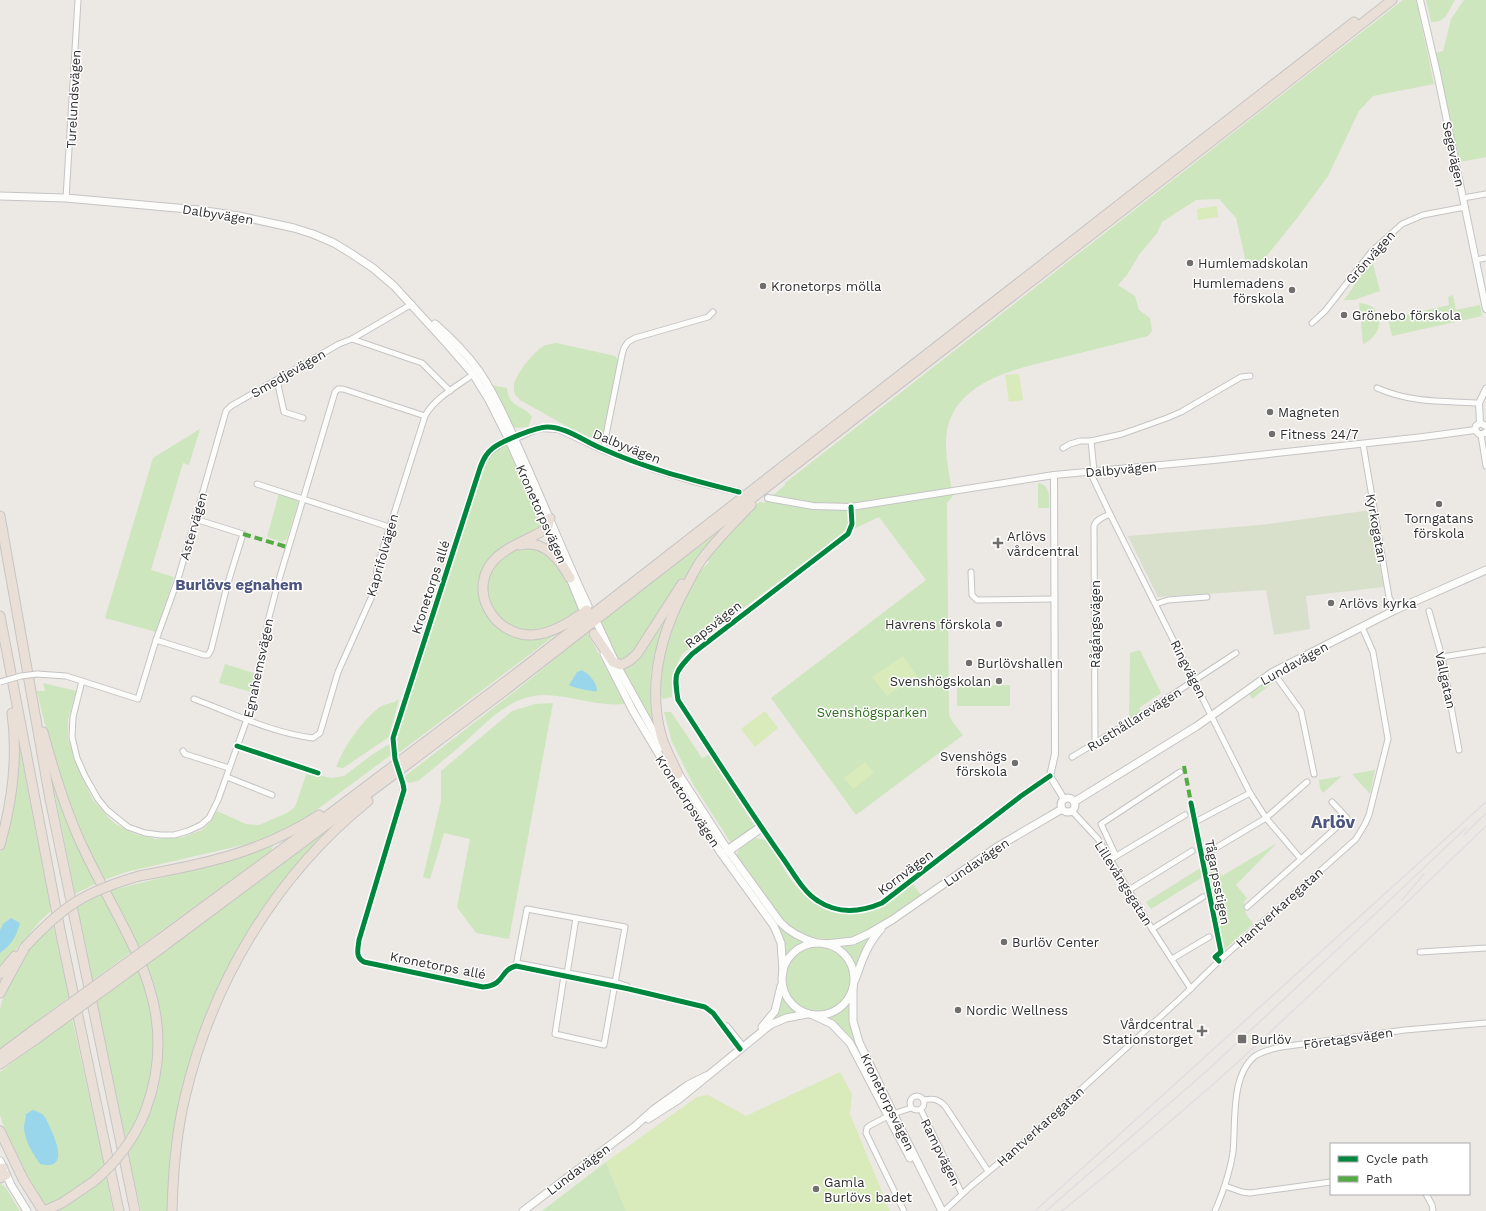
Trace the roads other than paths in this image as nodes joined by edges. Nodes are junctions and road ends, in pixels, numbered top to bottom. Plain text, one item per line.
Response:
1 (78, 0) edge
2 (1420, 0) edge
3 (1386, 2) edge
4 (1486, 194) edge
5 (0, 196) edge
6 (66, 198) junction
7 (1463, 198) junction
8 (1465, 207) junction
9 (1486, 258) edge
10 (1476, 260) junction
11 (412, 304) junction
12 (1486, 309) edge
13 (713, 312) dead end
14 (1312, 323) dead end
15 (352, 340) junction
16 (476, 372) junction
17 (1250, 376) dead end
18 (277, 380) junction
19 (1377, 388) dead end
20 (1486, 389) edge
21 (450, 391) junction
22 (1479, 403) junction
23 (226, 411) joint
24 (425, 416) junction
25 (303, 418) dead end
26 (1483, 425) edge
27 (1475, 430) junction
28 (1484, 433) edge
29 (512, 439) junction
30 (1092, 441) junction
31 (1363, 444) junction
32 (1063, 448) dead end
33 (603, 450) junction
34 (1486, 466) edge
35 (791, 469) junction
36 (1092, 471) junction
37 (1054, 475) junction
38 (257, 484) dead end
39 (739, 492) dead end
40 (768, 498) dead end
41 (302, 499) junction
42 (851, 507) junction
43 (1110, 514) junction
44 (0, 516) edge
45 (195, 519) junction
46 (549, 522) junction
47 (389, 528) junction
48 (513, 547) junction
49 (701, 560) junction
50 (1486, 570) edge
51 (972, 572) dead end
52 (10, 576) junction
53 (570, 578) junction
54 (630, 585) junction
55 (1207, 597) dead end
56 (1054, 600) junction
57 (1156, 604) junction
58 (1395, 610) junction
59 (1429, 612) dead end
60 (0, 616) edge
61 (1362, 627) junction
62 (595, 629) joint
63 (156, 640) junction
64 (4, 644) junction
65 (1486, 650) edge
66 (1236, 653) dead end
67 (1442, 657) junction
68 (616, 664) junction
69 (1273, 672) junction
70 (1194, 680) junction
71 (82, 681) junction
72 (0, 682) edge
73 (194, 699) dead end
74 (1212, 715) junction
75 (248, 719) junction
76 (1095, 743) junction
77 (1459, 750) dead end
78 (183, 751) dead end
79 (394, 754) dead end
80 (1072, 757) dead end
81 (409, 763) junction
82 (229, 768) junction
83 (386, 770) junction
84 (1180, 772) dead end
85 (678, 774) junction
86 (1314, 774) dead end
87 (1050, 776) junction
88 (227, 777) junction
89 (401, 779) dead end
90 (1307, 782) dead end
91 (1250, 793) junction
92 (272, 795) dead end
93 (1064, 799) junction
94 (1074, 802) junction
95 (1332, 802) dead end
96 (1062, 809) junction
97 (1072, 811) junction
98 (1185, 815) dead end
99 (1266, 818) junction
100 (1196, 822) dead end
101 (761, 828) junction
102 (0, 845) edge
103 (1214, 849) dead end
104 (1192, 852) dead end
105 (725, 853) junction
106 (1116, 856) junction
107 (1300, 858) junction
108 (1110, 860) junction
109 (1129, 890) junction
110 (1203, 897) dead end
111 (1247, 907) dead end
112 (576, 918) junction
113 (892, 920) junction
114 (1152, 929) junction
115 (1209, 937) dead end
116 (162, 942) junction
117 (821, 943) junction
118 (25, 947) junction
119 (1486, 948) edge
120 (1420, 952) dead end
121 (1172, 959) junction
122 (517, 964) junction
123 (783, 971) junction
124 (0, 974) edge
125 (566, 975) junction
126 (782, 980) junction
127 (615, 984) junction
128 (853, 987) junction
129 (1191, 988) junction
130 (0, 994) edge
131 (811, 1014) junction
132 (1486, 1023) edge
133 (33, 1035) junction
134 (742, 1047) junction
135 (0, 1055) edge
136 (0, 1066) edge
137 (924, 1100) junction
138 (911, 1108) junction
139 (921, 1110) junction
140 (891, 1115) junction
141 (0, 1130) edge
142 (2, 1170) edge
143 (988, 1171) junction
144 (1330, 1182) edge
145 (1225, 1186) junction
146 (962, 1194) junction
147 (1427, 1195) edge
148 (27, 1211) edge
149 (44, 1211) edge
150 (119, 1211) edge
151 (135, 1211) edge
152 (172, 1211) edge
153 (523, 1211) edge
154 (904, 1211) edge
155 (937, 1211) edge
156 (943, 1211) edge
157 (1215, 1211) edge
158 (1433, 1211) edge

1 - 6 street, Turelundsvägen
2 - 7 street, Segevägen
3 - 35 highway
3 - 54 highway
4 - 7 street
5 - 6 main road, Dalbyvägen
6 - 11 main road, Dalbyvägen
7 - 8 street, Segevägen
8 - 10 street, Segevägen
8 - 14 street, Grönvägen
9 - 10 street
10 - 12 street, Segevägen
11 - 15 street, Smedjevägen
11 - 16 main road, Dalbyvägen
13 - 33 street
15 - 18 street, Smedjevägen
15 - 21 street
16 - 21 street, Kaprifolvägen
16 - 29 main road, Dalbyvägen
17 - 30 street
18 - 23 street, Smedjevägen
18 - 25 street
19 - 22 street
20 - 22 street
21 - 24 street, Kaprifolvägen
22 - 26 street
23 - 45 street, Astervägen
24 - 41 street, Egnahemsvägen
24 - 47 street, Kaprifolvägen
26 - 27 street
27 - 28 street
27 - 31 street, Dalbyvägen
28 - 34 street
29 - 33 street, Dalbyvägen
29 - 46 main road, Kronetorpsvägen
29 - 79 street, Kronetorps allé
30 - 32 street
30 - 36 street
31 - 36 street, Dalbyvägen
31 - 58 street, Kyrkogatan
33 - 39 street, Dalbyvägen
35 - 49 highway
35 - 81 highway
36 - 37 street, Dalbyvägen
36 - 43 street, Ringvägen
37 - 42 street, Dalbyvägen
37 - 56 street
38 - 41 street
40 - 42 street, Dalbyvägen
41 - 47 street
41 - 75 street, Egnahemsvägen
42 - 101 street, Rapsvägen
43 - 57 street, Ringvägen
43 - 76 street, Rågångsvägen
44 - 52 highway
45 - 63 street, Astervägen
45 - 63 street
46 - 48 highway
46 - 53 main road, Kronetorpsvägen
46 - 53 main road, Kronetorpsvägen
47 - 75 street, Kaprifolvägen
48 - 53 highway
48 - 54 highway
49 - 68 highway
49 - 85 highway
50 - 58 main road, Lundavägen
51 - 56 street
52 - 149 highway, bridge
52 - 151 highway
54 - 83 highway
55 - 57 street
56 - 87 street
57 - 70 street, Ringvägen
58 - 61 main road, Lundavägen
59 - 67 street, Vallgatan
60 - 64 highway
61 - 69 main road, Lundavägen
61 - 129 street, Hantverkaregatan
62 - 68 highway
62 - 105 main road, Kronetorpsvägen
63 - 71 street, Astervägen
64 - 102 highway
64 - 150 highway
65 - 67 street
66 - 70 street, Rusthållarevägen
67 - 77 street, Vallgatan
68 - 85 main road, Kronetorpsvägen
69 - 74 main road, Lundavägen
69 - 86 street
70 - 74 street, Ringvägen
70 - 76 street, Rusthållarevägen
71 - 72 street, bridge
71 - 88 street, Egnahemsvägen
73 - 75 street, Kaprifolvägen
74 - 91 street, Ringvägen
74 - 94 main road, Lundavägen
75 - 82 street, Egnahemsvägen
76 - 80 street, Rusthållarevägen
78 - 82 street
81 - 116 highway
81 - 152 highway
82 - 88 street, Egnahemsvägen
83 - 116 highway
83 - 118 highway, bridge
84 - 106 street
85 - 105 main road, Kronetorpsvägen
87 - 93 street
87 - 101 street, Kornvägen
88 - 92 street
89 - 122 street, Kronetorps allé
90 - 99 street
91 - 99 street, Ringvägen
91 - 100 street
93 - 94 main road
93 - 96 main road
94 - 97 main road
95 - 107 street
96 - 97 main road
96 - 113 main road, Lundavägen
97 - 108 street, Lillevångsgatan
98 - 106 street
99 - 103 street
99 - 107 street, Ringvägen
101 - 105 street
104 - 109 street
105 - 117 main road, Kronetorpsvägen
105 - 123 main road, Kronetorpsvägen
106 - 108 street
107 - 111 street
108 - 109 street, Lillevångsgatan
109 - 114 street, Lillevångsgatan
110 - 114 street
112 - 122 street
112 - 125 street
112 - 127 street
113 - 117 main road, Lundavägen
113 - 128 main road, Lundavägen
114 - 121 street, Lillevångsgatan
115 - 121 street
116 - 133 highway, bridge
117 - 123 main road, Lundavägen
117 - 128 main road
118 - 124 highway
118 - 130 highway
119 - 120 street
121 - 129 street, Lillevångsgatan
122 - 125 street
123 - 126 main road, Lundavägen
125 - 127 street
125 - 127 street
126 - 131 main road, Lundavägen
126 - 134 main road, Lundavägen
127 - 134 street
128 - 131 main road, Lundavägen
128 - 140 main road, Kronetorpsvägen
129 - 143 street, Hantverkaregatan
131 - 134 main road, Lundavägen
131 - 140 main road, Kronetorpsvägen
132 - 145 street, Företagsvägen
133 - 135 highway
133 - 136 highway
134 - 153 main road, Lundavägen
137 - 138 street, Rampvägen
137 - 139 street, Rampvägen
137 - 143 street
138 - 139 street, Rampvägen
138 - 140 street, Rampvägen
139 - 146 street, Rampvägen
140 - 154 street, Rampvägen
140 - 155 main road, Kronetorpsvägen
140 - 156 main road, Kronetorpsvägen
141 - 149 highway
142 - 148 main road
143 - 146 street, Hantverkaregatan
144 - 145 street
145 - 157 street, Företagsvägen
146 - 156 street, Hantverkaregatan
147 - 158 street

